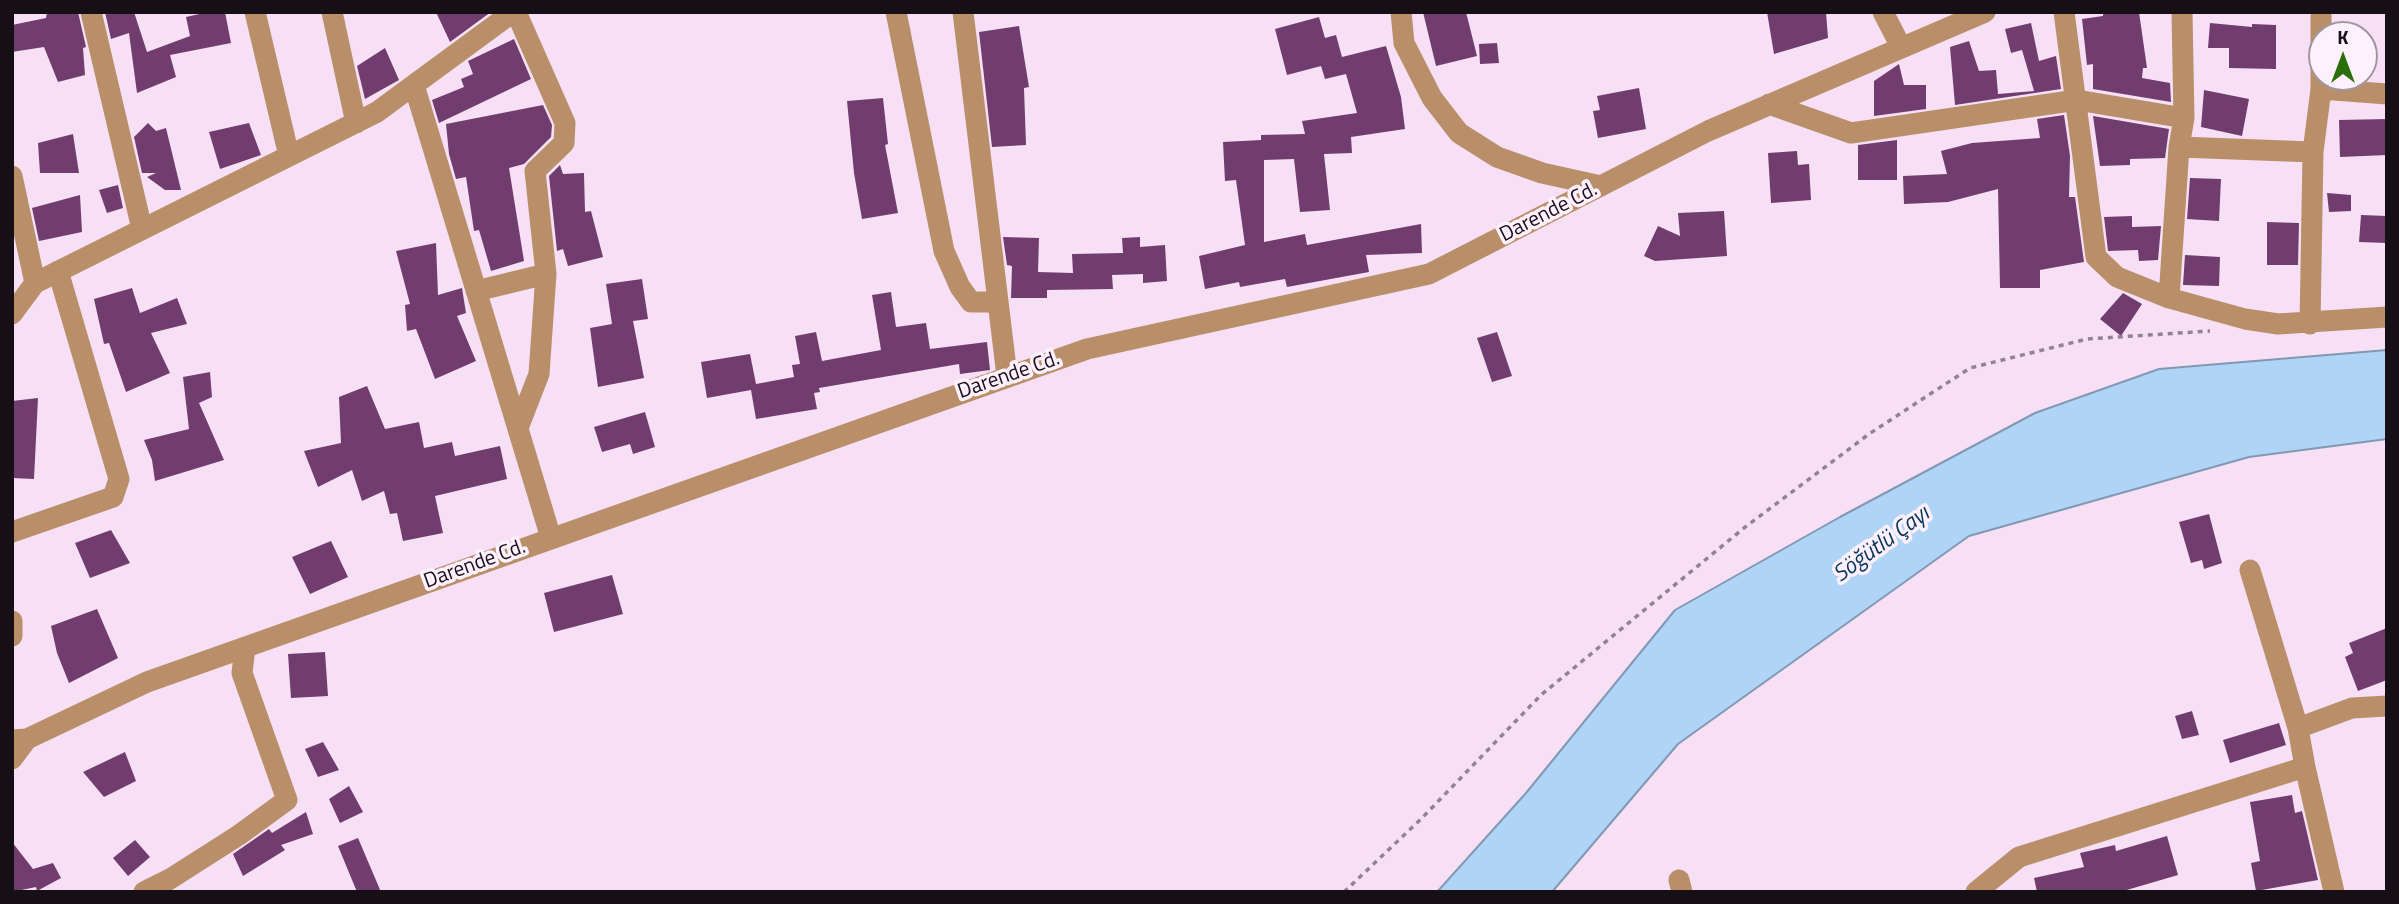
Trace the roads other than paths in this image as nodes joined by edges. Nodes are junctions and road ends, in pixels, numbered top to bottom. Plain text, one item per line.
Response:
1 (91, 12) edge
2 (255, 12) edge
3 (332, 12) edge
4 (514, 12) edge
5 (896, 12) edge
6 (963, 12) edge
7 (1401, 12) edge
8 (1883, 12) edge
9 (1985, 12) edge
10 (2064, 12) edge
11 (2182, 12) edge
12 (1901, 47) junction
13 (414, 85) junction
14 (2321, 91) edge
15 (2347, 91) edge
16 (2387, 94) edge
17 (2077, 100) junction
18 (1769, 104) junction
19 (2184, 118) junction
20 (356, 123) junction
21 (2179, 147) junction
22 (2313, 152) junction
23 (289, 156) junction
24 (12, 176) edge
25 (1601, 186) junction
26 (142, 229) junction
27 (58, 271) junction
28 (546, 274) junction
29 (35, 283) junction
30 (476, 291) junction
31 (2169, 298) junction
32 (997, 302) junction
33 (12, 314) edge
34 (2387, 317) edge
35 (2310, 324) junction
36 (1007, 376) junction
37 (517, 428) junction
38 (12, 532) edge
39 (551, 538) junction
40 (2250, 570) dead end
41 (12, 621) edge
42 (12, 636) edge
43 (245, 647) junction
44 (2387, 706) edge
45 (2298, 729) junction
46 (19, 739) edge
47 (12, 760) edge
48 (2305, 767) junction
49 (144, 892) edge
50 (1976, 892) edge
51 (2334, 892) edge

1 - 26 street
2 - 23 street
3 - 20 street
4 - 13 street
4 - 28 street
5 - 32 street
6 - 32 street
7 - 25 street
8 - 12 street
9 - 12 street, Darende Cd.
10 - 17 street
11 - 19 street
12 - 18 street, Darende Cd.
13 - 20 street
13 - 30 street
14 - 22 street
15 - 16 street
17 - 18 street
17 - 19 street
17 - 31 street
18 - 25 street, Darende Cd.
19 - 21 street
20 - 23 street
21 - 22 street
21 - 31 street
22 - 35 street
23 - 26 street
24 - 29 street
25 - 36 street, Darende Cd.
26 - 27 street
27 - 29 street
27 - 38 street
28 - 30 street
28 - 37 street
29 - 33 street
30 - 37 street
31 - 35 street
32 - 36 street
34 - 35 street
36 - 39 street, Darende Cd.
37 - 39 street
39 - 43 street, Darende Cd.
40 - 45 street
41 - 42 street
43 - 46 street, Darende Cd.
43 - 49 street
44 - 45 street
45 - 48 street
46 - 47 street
48 - 50 street
48 - 51 street

